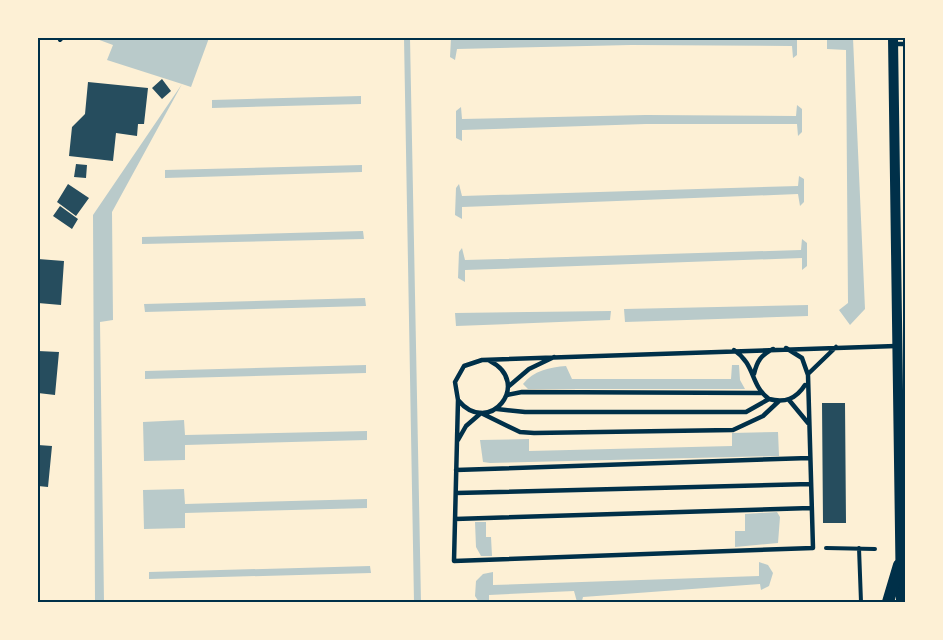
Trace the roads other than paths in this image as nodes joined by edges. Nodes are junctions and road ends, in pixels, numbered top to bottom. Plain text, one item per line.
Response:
1 (893, 41) edge
2 (906, 44) edge
3 (901, 233) edge
4 (836, 346) junction
5 (896, 346) junction
6 (776, 348) junction
7 (786, 348) junction
8 (734, 350) junction
9 (560, 355) junction
10 (490, 361) junction
11 (754, 375) junction
12 (808, 375) junction
13 (806, 384) junction
14 (508, 387) junction
15 (761, 393) junction
16 (507, 395) junction
17 (769, 399) junction
18 (458, 400) junction
19 (789, 400) junction
20 (779, 401) junction
21 (497, 409) junction
22 (481, 414) junction
23 (808, 425) junction
24 (457, 443) junction
25 (809, 458) junction
26 (456, 470) junction
27 (810, 484) junction
28 (456, 493) junction
29 (811, 508) junction
30 (455, 519) junction
31 (899, 565) junction
32 (888, 603) edge
33 (901, 603) edge

1 - 2 lane
1 - 3 street
3 - 5 street
4 - 5 lane
4 - 7 lane
4 - 12 lane
5 - 31 street
6 - 7 lane
6 - 8 lane
6 - 11 lane
7 - 12 lane
8 - 9 lane
8 - 11 lane
9 - 10 lane
9 - 14 lane
10 - 14 lane
10 - 18 lane
11 - 15 lane
12 - 13 lane
13 - 19 lane
13 - 23 lane
14 - 16 lane
15 - 16 lane
15 - 17 lane
16 - 21 lane
17 - 20 lane
17 - 21 lane
18 - 22 lane
18 - 24 lane
19 - 20 lane
19 - 23 lane
20 - 22 lane
21 - 22 lane
22 - 24 lane
23 - 25 lane
24 - 26 lane
25 - 26 lane
25 - 27 lane
26 - 28 lane
27 - 28 lane
27 - 29 lane
28 - 30 lane
29 - 30 lane
29 - 30 lane
31 - 32 main road
31 - 33 street

